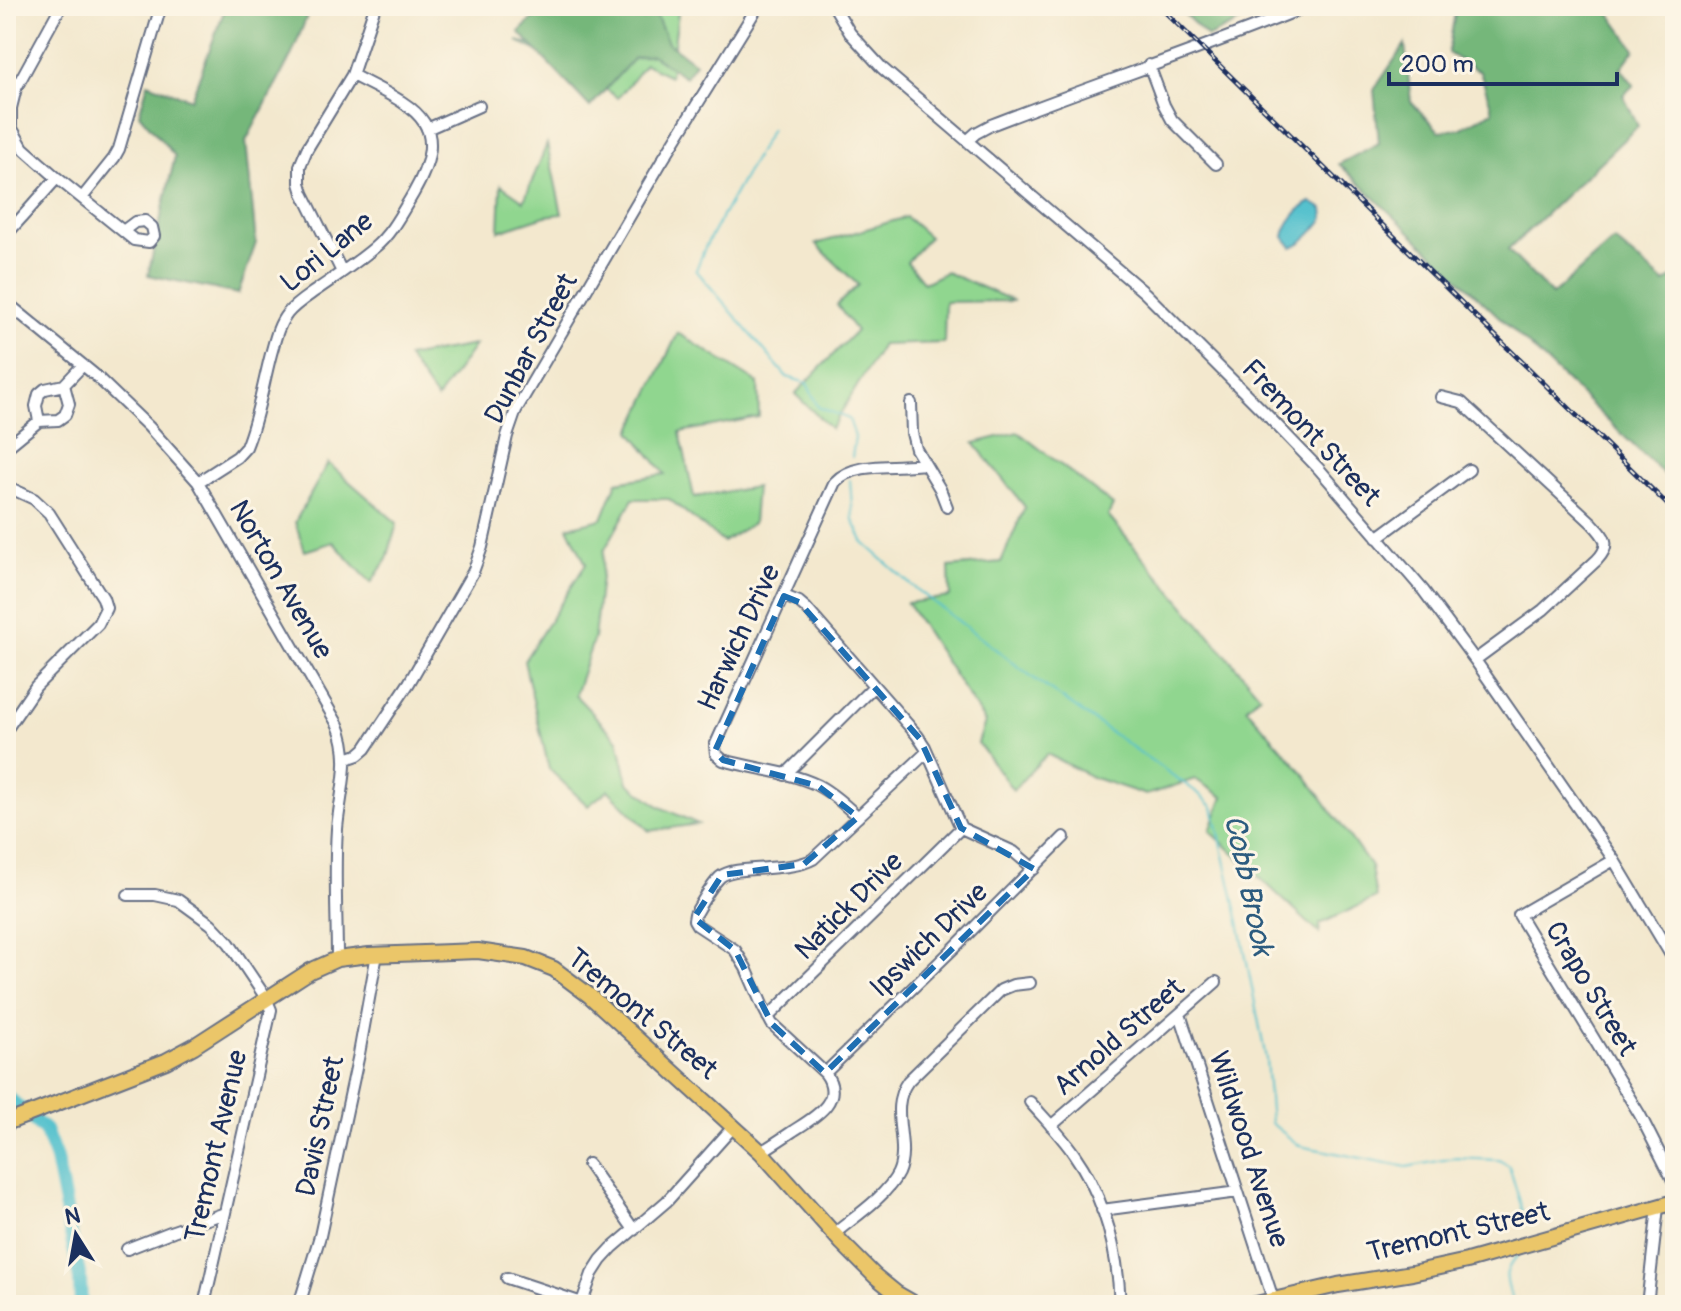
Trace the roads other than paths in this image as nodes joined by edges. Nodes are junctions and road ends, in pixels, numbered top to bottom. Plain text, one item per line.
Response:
1 (61, 6) edge
2 (161, 6) edge
3 (375, 6) edge
4 (758, 6) edge
5 (834, 6) edge
6 (1308, 6) edge
7 (1149, 65) junction
8 (352, 75) junction
9 (479, 106) dead end
10 (427, 129) junction
11 (967, 141) junction
12 (1216, 164) dead end
13 (57, 178) junction
14 (82, 198) junction
15 (123, 231) dead end
16 (6, 235) edge
17 (342, 272) junction
18 (6, 302) edge
19 (83, 365) junction
20 (64, 385) junction
21 (1441, 397) dead end
22 (911, 403) dead end
23 (39, 421) junction
24 (6, 448) edge
25 (924, 464) junction
26 (1469, 470) dead end
27 (198, 482) junction
28 (6, 486) edge
29 (947, 507) dead end
30 (1377, 538) junction
31 (784, 596) junction
32 (1475, 660) junction
33 (874, 686) junction
34 (6, 730) edge
35 (927, 752) junction
36 (346, 759) junction
37 (785, 775) junction
38 (858, 817) junction
39 (961, 828) junction
40 (1064, 837) dead end
41 (1614, 860) junction
42 (1034, 869) junction
43 (128, 895) dead end
44 (377, 954) junction
45 (337, 959) junction
46 (1675, 962) edge
47 (1216, 982) dead end
48 (1030, 983) dead end
49 (266, 998) junction
50 (1180, 1014) junction
51 (768, 1017) junction
52 (825, 1073) junction
53 (1030, 1102) dead end
54 (7, 1123) edge
55 (734, 1126) junction
56 (1051, 1126) junction
57 (761, 1152) junction
58 (588, 1164) dead end
59 (1675, 1184) edge
60 (1238, 1192) junction
61 (1675, 1202) edge
62 (1658, 1207) junction
63 (1102, 1210) junction
64 (225, 1213) junction
65 (634, 1230) junction
66 (834, 1234) junction
67 (127, 1249) dead end
68 (507, 1278) dead end
69 (1282, 1300) edge
70 (581, 1304) edge
71 (204, 1305) edge
72 (299, 1305) edge
73 (917, 1305) edge
74 (1120, 1305) edge
75 (1252, 1305) edge
76 (1647, 1305) edge

1 - 13 street
2 - 14 street
3 - 8 street
4 - 36 street, Dunbar Street
5 - 11 street, Fremont Street
6 - 7 street
7 - 11 street
7 - 12 street
8 - 10 street
8 - 17 street
9 - 10 street
10 - 17 street, Lori Lane
11 - 30 street, Fremont Street
13 - 14 street
13 - 16 street
14 - 15 street
17 - 27 street, Lori Lane
18 - 19 street, Norton Avenue
19 - 20 street
19 - 27 street, Norton Avenue
20 - 23 street
20 - 23 street
21 - 32 street
22 - 25 street
23 - 24 street
25 - 29 street
25 - 31 street, Harwich Drive
26 - 30 street
27 - 36 street, Norton Avenue
28 - 34 street
30 - 32 street, Fremont Street
31 - 33 street
31 - 37 street, Harwich Drive
32 - 41 street, Fremont Street
33 - 35 street
33 - 37 street
35 - 38 street
35 - 39 street
36 - 45 street, Norton Avenue
37 - 38 street, Harwich Drive
38 - 51 street
39 - 42 street
39 - 51 street, Natick Drive
40 - 42 street, Ipswich Drive
41 - 46 street, Fremont Street
41 - 59 street, Crapo Street
42 - 52 street, Ipswich Drive
43 - 49 street
44 - 45 main road, Tremont Street
44 - 55 main road, Tremont Street
44 - 72 street, Davis Street
45 - 49 main road, Tremont Street
47 - 50 street, Arnold Street
48 - 66 street
49 - 54 main road, Tremont Street
49 - 64 street, Tremont Avenue
50 - 56 street, Arnold Street
50 - 60 street, Wildwood Avenue
51 - 52 street
52 - 57 street
53 - 56 street
55 - 57 main road, Tremont Street
55 - 65 street
56 - 63 street
57 - 66 main road, Tremont Street
58 - 65 street
60 - 63 street
60 - 69 street, Wildwood Avenue
61 - 62 main road, Tremont Street
62 - 69 main road, Tremont Street
62 - 76 street
63 - 74 street
64 - 67 street
64 - 71 street, Tremont Avenue
65 - 70 street
66 - 73 main road, Tremont Street
68 - 70 street
69 - 75 main road, Tremont Street

